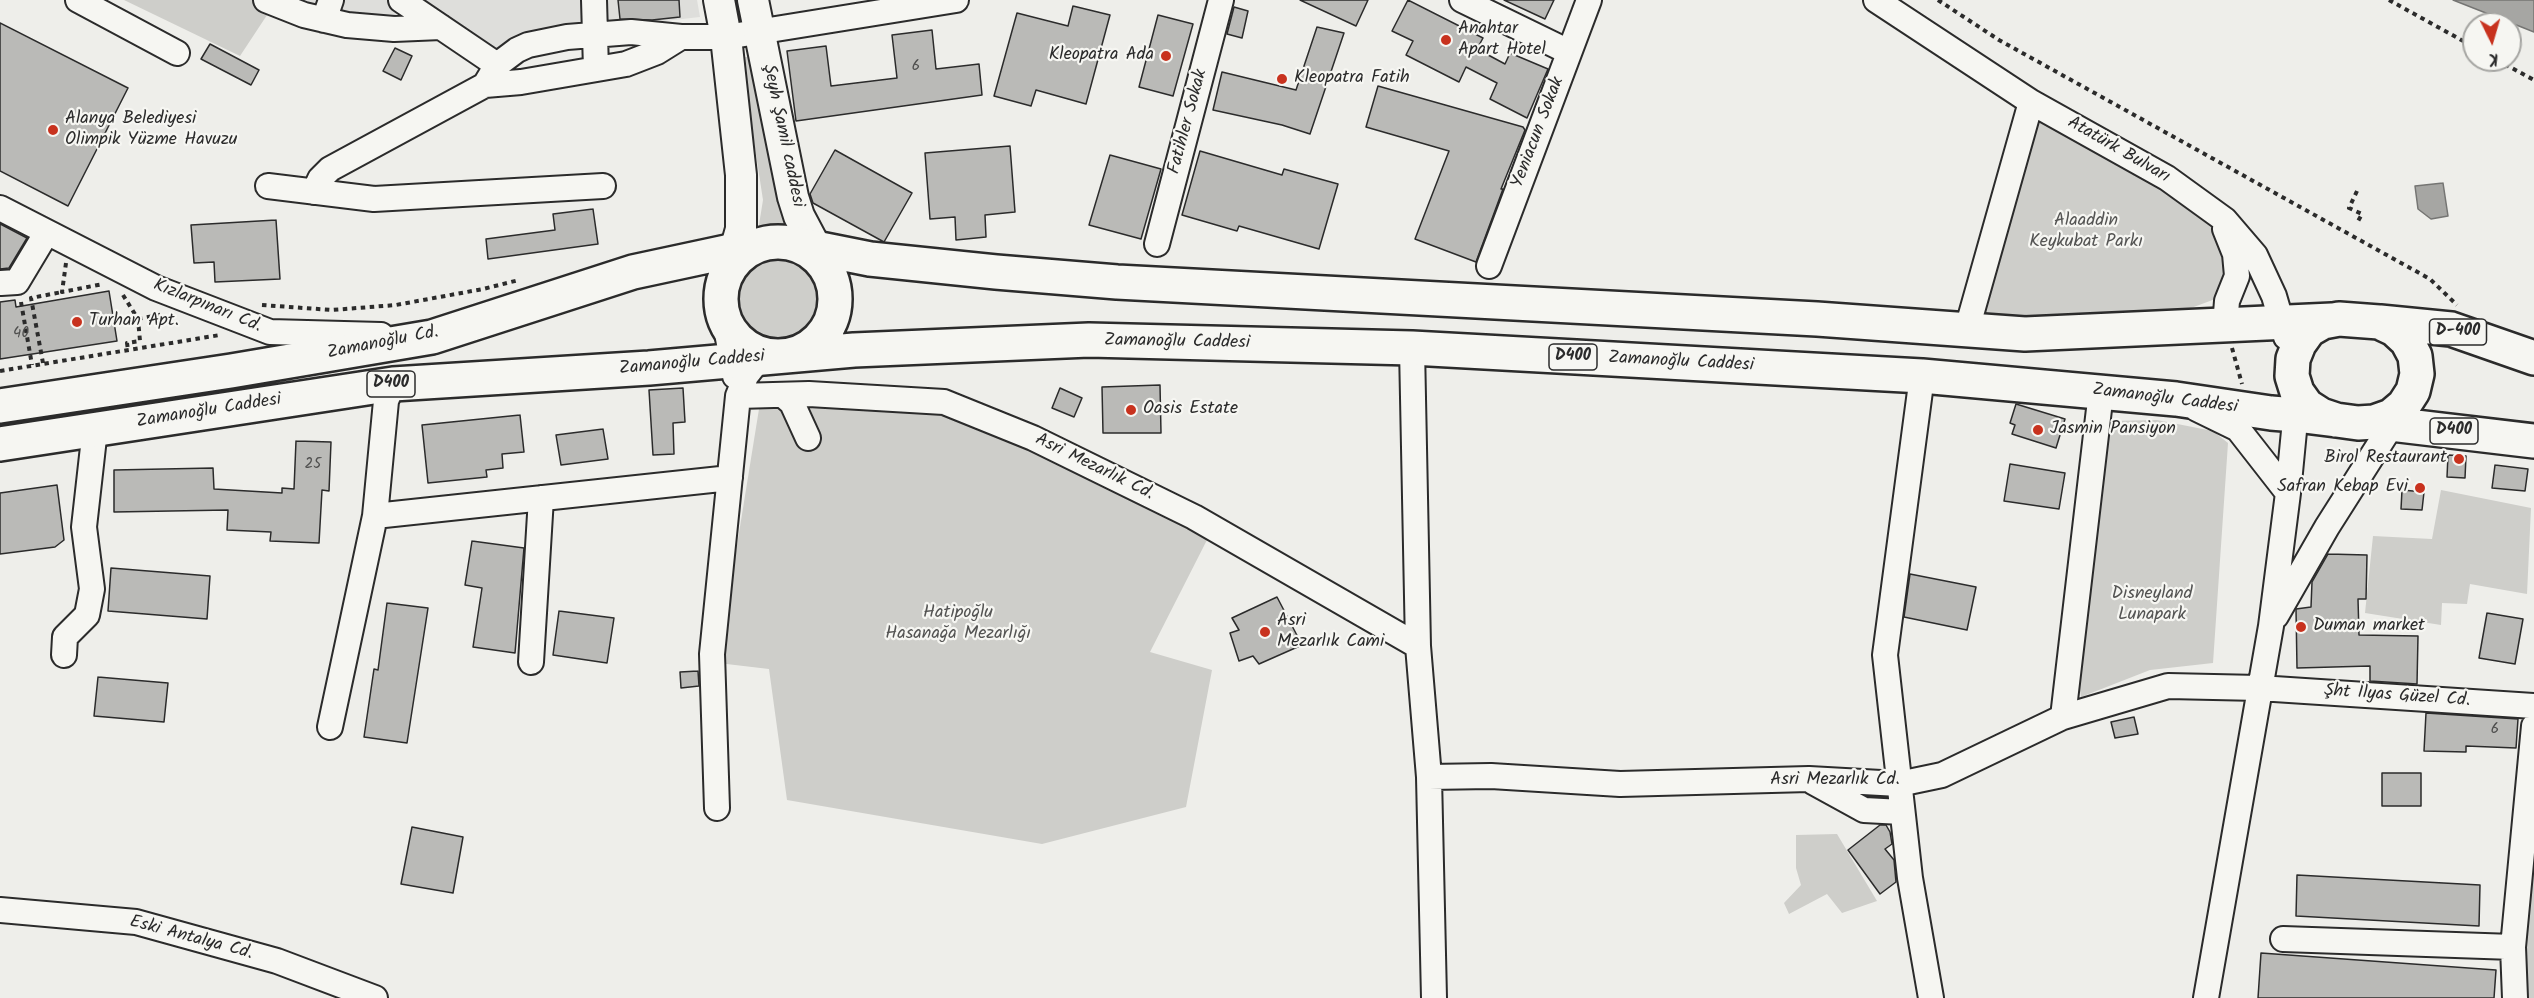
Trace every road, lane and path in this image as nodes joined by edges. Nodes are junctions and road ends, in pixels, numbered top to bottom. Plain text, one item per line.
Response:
1 (78, 0) edge
2 (266, 0) edge
3 (401, 0) edge
4 (594, 0) edge
5 (719, 0) edge
6 (753, 0) edge
7 (956, 0) edge
8 (1221, 0) edge
9 (1462, 0) edge
10 (1589, 0) edge
11 (1876, 0) edge
12 (1938, 0) edge
13 (2389, 0) edge
14 (328, 10) edge
15 (441, 27) junction
16 (759, 32) junction
17 (593, 33) junction
18 (681, 37) junction
19 (726, 37) junction
20 (2462, 40) edge
21 (1569, 52) junction
22 (177, 53) dead end
23 (596, 69) junction
24 (2520, 72) edge
25 (491, 75) junction
26 (2534, 80) edge
27 (2031, 102) junction
28 (268, 186) dead end
29 (603, 186) dead end
30 (2357, 191) dead end
31 (314, 192) junction
32 (2206, 206) junction
33 (0, 208) edge
34 (2357, 223) dead end
35 (47, 232) junction
36 (1157, 244) dead end
37 (812, 253) junction
38 (741, 255) junction
39 (66, 259) dead end
40 (1489, 266) dead end
41 (523, 279) dead end
42 (1, 284) edge
43 (104, 284) dead end
44 (120, 291) dead end
45 (62, 292) junction
46 (251, 305) dead end
47 (2458, 305) dead end
48 (2339, 320) junction
49 (725, 322) junction
50 (2379, 322) junction
51 (2282, 323) junction
52 (2225, 326) junction
53 (1967, 329) junction
54 (226, 334) dead end
55 (432, 337) junction
56 (1412, 348) junction
57 (128, 350) junction
58 (30, 354) dead end
59 (759, 358) junction
60 (2534, 358) edge
61 (2293, 359) junction
62 (43, 364) junction
63 (32, 365) junction
64 (0, 371) edge
65 (1922, 376) junction
66 (393, 384) junction
67 (2101, 392) junction
68 (738, 396) junction
69 (784, 396) junction
70 (2176, 399) junction
71 (2296, 404) junction
72 (0, 405) edge
73 (2250, 410) junction
74 (2373, 419) junction
75 (95, 429) junction
76 (808, 438) dead end
77 (2534, 441) edge
78 (0, 444) edge
79 (730, 478) junction
80 (2288, 493) junction
81 (541, 498) junction
82 (375, 516) junction
83 (2271, 626) junction
84 (1418, 646) junction
85 (64, 655) dead end
86 (531, 662) dead end
87 (2259, 688) junction
88 (2534, 706) edge
89 (2063, 717) junction
90 (2534, 726) edge
91 (330, 727) dead end
92 (1429, 777) junction
93 (1809, 779) junction
94 (1899, 783) junction
95 (717, 808) dead end
96 (1902, 812) junction
97 (0, 910) edge
98 (2283, 939) dead end
99 (2513, 947) junction
100 (375, 998) edge
101 (1434, 998) edge
102 (1931, 998) edge
103 (2206, 998) edge
104 (2515, 998) edge

1 - 22 street
2 - 14 street
3 - 15 street
4 - 17 street
5 - 19 main road
6 - 16 main road, Şeyh Şamil caddesi
7 - 16 street
8 - 36 street, Fatihler Sokak
9 - 21 street
10 - 21 street, Yeniacun Sokak
11 - 27 street, Atatürk Bulvarı
12 - 47 path
13 - 20 path
14 - 15 street
15 - 25 street
16 - 19 street
16 - 37 main road, Şeyh Şamil caddesi
17 - 18 street
17 - 23 street
17 - 25 street
18 - 19 street
18 - 23 street
19 - 38 main road
21 - 40 street, Yeniacun Sokak
23 - 25 street
24 - 26 path
25 - 31 street
27 - 32 street, Atatürk Bulvarı
27 - 53 street
28 - 31 street
29 - 31 street
30 - 34 path
32 - 51 street, Atatürk Bulvarı
32 - 52 street
33 - 35 street, Kızlarpınarı Cd.
35 - 42 street
35 - 55 street, Kızlarpınarı Cd.
37 - 38 highway, Zamanoğlu Cd.
37 - 53 highway
37 - 59 highway
38 - 49 highway
38 - 55 highway, Zamanoğlu Cd. / D400
39 - 45 path
41 - 46 path
43 - 45 path
44 - 57 path
45 - 62 path
48 - 50 highway
48 - 51 highway
48 - 61 highway
49 - 59 street
49 - 59 highway
50 - 60 highway, D-400
50 - 74 highway
51 - 52 highway
51 - 61 street, Atatürk Bulvarı
52 - 53 highway
52 - 73 path
54 - 57 path
55 - 72 highway, Zamanoğlu Cd. / D400
56 - 59 highway, Zamanoğlu Caddesi / D400
56 - 65 highway, Zamanoğlu Caddesi / D400
56 - 84 street
57 - 62 path
58 - 63 path
59 - 66 highway, Zamanoğlu Caddesi / D400
59 - 68 street
61 - 71 highway
62 - 63 path
63 - 64 path
65 - 67 highway, Zamanoğlu Caddesi / D400
65 - 94 street
66 - 75 highway, Zamanoğlu Caddesi / D400
66 - 82 street
67 - 70 highway, Zamanoğlu Caddesi / D400
67 - 89 street
68 - 69 street, Asri Mezarlık Cd.
68 - 79 street
69 - 76 street
69 - 84 street, Asri Mezarlık Cd.
70 - 73 highway, Zamanoğlu Caddesi / D400
70 - 80 street
71 - 73 highway, Zamanoğlu Caddesi / D400
71 - 74 highway, Zamanoğlu Caddesi / D400
71 - 80 street
74 - 77 highway, D400
74 - 83 street
75 - 78 highway, Zamanoğlu Caddesi / D400
75 - 85 street
79 - 81 street
79 - 95 street
80 - 83 street
81 - 82 street
81 - 86 street
82 - 91 street
83 - 87 street
84 - 92 street
87 - 88 street, Şht İlyas Güzel Cd.
87 - 89 street, Asri Mezarlık Cd.
87 - 103 street
89 - 94 street, Asri Mezarlık Cd.
90 - 99 street
92 - 93 street, Asri Mezarlık Cd.
92 - 101 street
93 - 94 street, Asri Mezarlık Cd.
93 - 96 street
94 - 96 street
96 - 102 street
97 - 100 street, Eski Antalya Cd.
98 - 99 street
99 - 104 street

